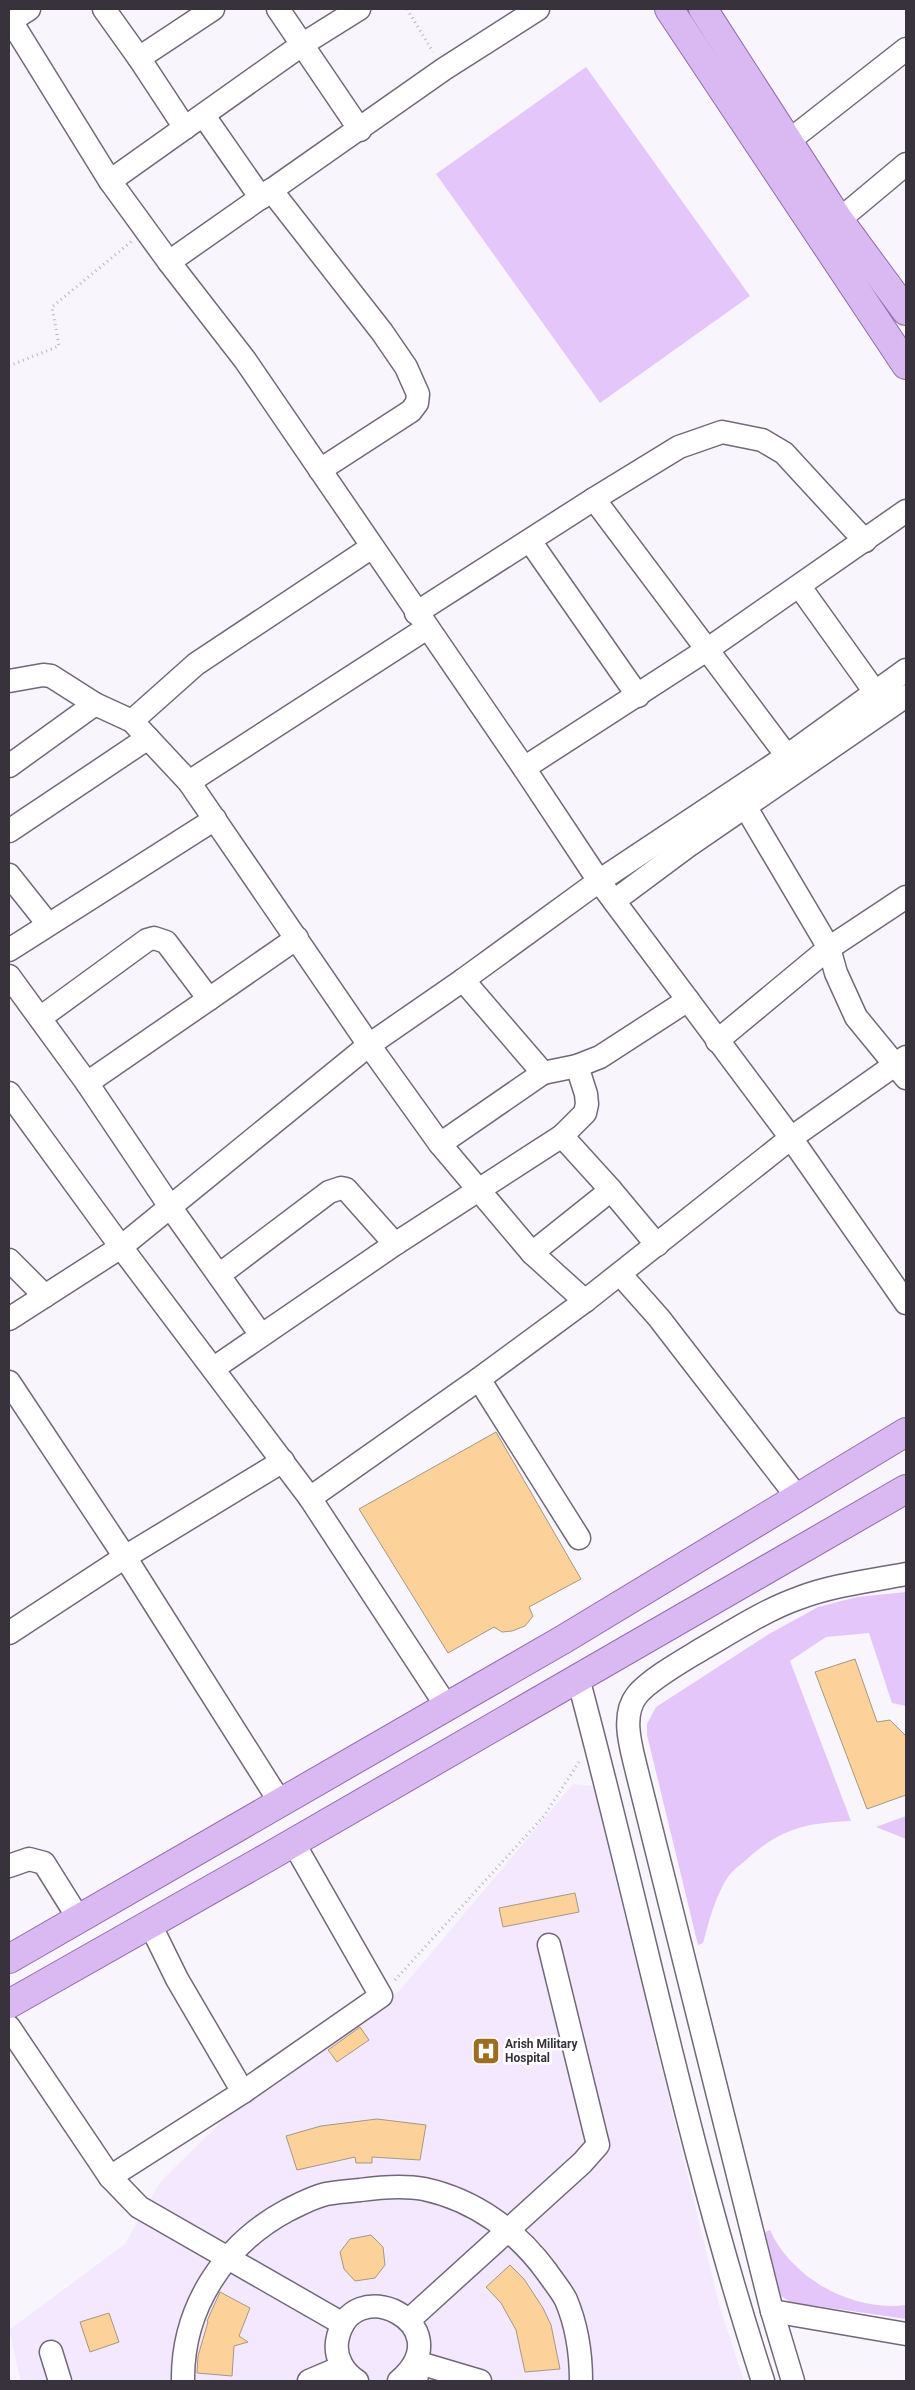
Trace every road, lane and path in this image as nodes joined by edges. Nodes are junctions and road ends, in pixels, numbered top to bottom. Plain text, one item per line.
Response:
1 (30, 9) edge
2 (104, 9) edge
3 (213, 9) edge
4 (278, 9) edge
5 (359, 9) edge
6 (407, 9) edge
7 (538, 9) edge
8 (668, 9) edge
9 (703, 9) edge
10 (10, 21) edge
11 (302, 44) junction
12 (906, 49) edge
13 (140, 58) junction
14 (444, 69) junction
15 (204, 116) junction
16 (185, 128) junction
17 (360, 130) junction
18 (790, 140) junction
19 (906, 164) edge
20 (110, 181) junction
21 (266, 194) junction
22 (839, 220) junction
23 (145, 230) junction
24 (169, 262) junction
25 (906, 311) edge
26 (906, 365) edge
27 (9, 366) edge
28 (320, 470) junction
29 (594, 499) junction
30 (906, 511) edge
31 (530, 541) junction
32 (865, 541) junction
33 (372, 547) junction
34 (800, 587) junction
35 (422, 620) junction
36 (708, 649) junction
37 (906, 670) edge
38 (9, 680) edge
39 (875, 692) junction
40 (638, 696) junction
41 (906, 696) edge
42 (95, 704) junction
43 (132, 721) junction
44 (148, 738) junction
45 (787, 756) junction
46 (9, 766) edge
47 (524, 768) junction
48 (189, 782) junction
49 (745, 806) junction
50 (215, 818) junction
51 (9, 831) edge
52 (11, 881) edge
53 (599, 881) junction
54 (906, 897) edge
55 (614, 901) junction
56 (48, 924) junction
57 (297, 938) junction
58 (829, 948) junction
59 (9, 950) edge
60 (9, 976) edge
61 (463, 980) junction
62 (209, 999) junction
63 (688, 1000) junction
64 (40, 1018) junction
65 (717, 1041) junction
66 (369, 1044) junction
67 (577, 1066) junction
68 (903, 1067) edge
69 (543, 1073) junction
70 (88, 1084) junction
71 (9, 1093) edge
72 (562, 1136) junction
73 (791, 1138) junction
74 (440, 1144) junction
75 (611, 1190) junction
76 (479, 1191) junction
77 (171, 1208) junction
78 (395, 1244) junction
79 (657, 1245) junction
80 (121, 1247) junction
81 (532, 1253) junction
82 (9, 1260) edge
83 (620, 1274) junction
84 (219, 1275) junction
85 (46, 1296) junction
86 (585, 1301) junction
87 (906, 1303) edge
88 (9, 1319) edge
89 (261, 1335) junction
90 (214, 1368) junction
91 (479, 1379) junction
92 (9, 1382) edge
93 (906, 1432) edge
94 (283, 1461) junction
95 (906, 1489) edge
96 (310, 1498) junction
97 (798, 1498) junction
98 (579, 1538) dead end
99 (125, 1557) junction
100 (906, 1574) edge
101 (9, 1632) edge
102 (578, 1678) junction
103 (447, 1707) junction
104 (594, 1738) junction
105 (280, 1802) junction
106 (293, 1842) junction
107 (9, 1866) edge
108 (168, 1868) junction
109 (188, 1902) junction
110 (79, 1919) junction
111 (150, 1924) junction
112 (550, 1945) dead end
113 (9, 1959) edge
114 (381, 1996) junction
115 (9, 2004) edge
116 (9, 2027) edge
117 (243, 2092) junction
118 (110, 2178) junction
119 (509, 2229) junction
120 (227, 2258) junction
121 (772, 2311) junction
122 (409, 2320) junction
123 (343, 2324) junction
124 (906, 2334) edge
125 (51, 2352) dead end
126 (416, 2372) edge
127 (347, 2377) edge
128 (60, 2381) edge
129 (183, 2381) edge
130 (309, 2381) edge
131 (399, 2381) edge
132 (480, 2381) edge
133 (582, 2381) edge
134 (763, 2381) edge
135 (793, 2381) edge

1 - 10 street
2 - 13 street
3 - 13 street
4 - 11 street
5 - 11 street
6 - 14 path
7 - 14 street
8 - 26 main road
9 - 18 main road
10 - 20 street
11 - 15 street
11 - 17 street
12 - 18 street
13 - 16 street
14 - 17 street
15 - 16 street
15 - 21 street
16 - 20 street
17 - 21 street
18 - 22 main road
19 - 22 street
20 - 23 street
21 - 24 street
21 - 28 street
22 - 25 main road
23 - 24 street
23 - 27 path
24 - 28 street
28 - 33 street
29 - 31 street
29 - 32 street
29 - 36 street
30 - 32 street
31 - 35 street
31 - 40 street
32 - 34 street
33 - 35 street
33 - 43 street
34 - 36 street
34 - 39 street
35 - 47 street
35 - 48 street
36 - 40 street
36 - 45 street
37 - 39 street
38 - 42 street
39 - 45 street
40 - 47 street
41 - 49 street
42 - 43 street
42 - 46 street
43 - 44 street
44 - 48 street
44 - 51 street
45 - 53 street
47 - 53 street
48 - 50 street
49 - 55 street
49 - 58 street
50 - 56 street
50 - 57 street
52 - 56 street
53 - 55 street
53 - 61 street
54 - 58 street
55 - 63 street
56 - 59 street
57 - 62 street
57 - 66 street
58 - 65 street
58 - 68 street
60 - 64 street
61 - 66 street
61 - 69 street
62 - 64 street
62 - 70 street
63 - 65 street
63 - 67 street
64 - 70 street
65 - 73 street
66 - 74 street
66 - 77 street
67 - 69 street
67 - 72 street
68 - 73 street
69 - 74 street
70 - 77 street
71 - 80 street
72 - 75 street
72 - 76 street
73 - 79 street
73 - 87 street
74 - 76 street
75 - 79 street
75 - 81 street
76 - 78 street
76 - 81 street
77 - 80 street
77 - 84 street
78 - 84 street
78 - 89 street
79 - 83 street
80 - 85 street
80 - 90 street
81 - 86 street
82 - 85 street
83 - 86 street
83 - 97 street
84 - 89 street
85 - 88 street
86 - 91 street
89 - 90 street
90 - 94 street
91 - 96 street
91 - 98 street
92 - 99 street
93 - 97 main road
94 - 96 street
94 - 99 street
95 - 102 main road
96 - 103 street
97 - 103 main road
99 - 101 street
99 - 105 street
100 - 121 street
102 - 104 street
102 - 106 main road
103 - 105 main road
104 - 114 path
104 - 134 street
105 - 108 main road
106 - 109 main road
106 - 114 street
107 - 110 street
108 - 109 main road
108 - 110 main road
109 - 111 main road
110 - 113 main road
111 - 115 main road
111 - 117 street
112 - 119 street
114 - 117 street
116 - 118 street
117 - 118 street
118 - 120 street
119 - 120 street
119 - 122 street
119 - 133 street
120 - 123 street
120 - 129 street
121 - 124 street
121 - 135 street
122 - 123 street
122 - 126 street
123 - 127 street
125 - 128 street
126 - 131 street
126 - 132 street
127 - 130 street

